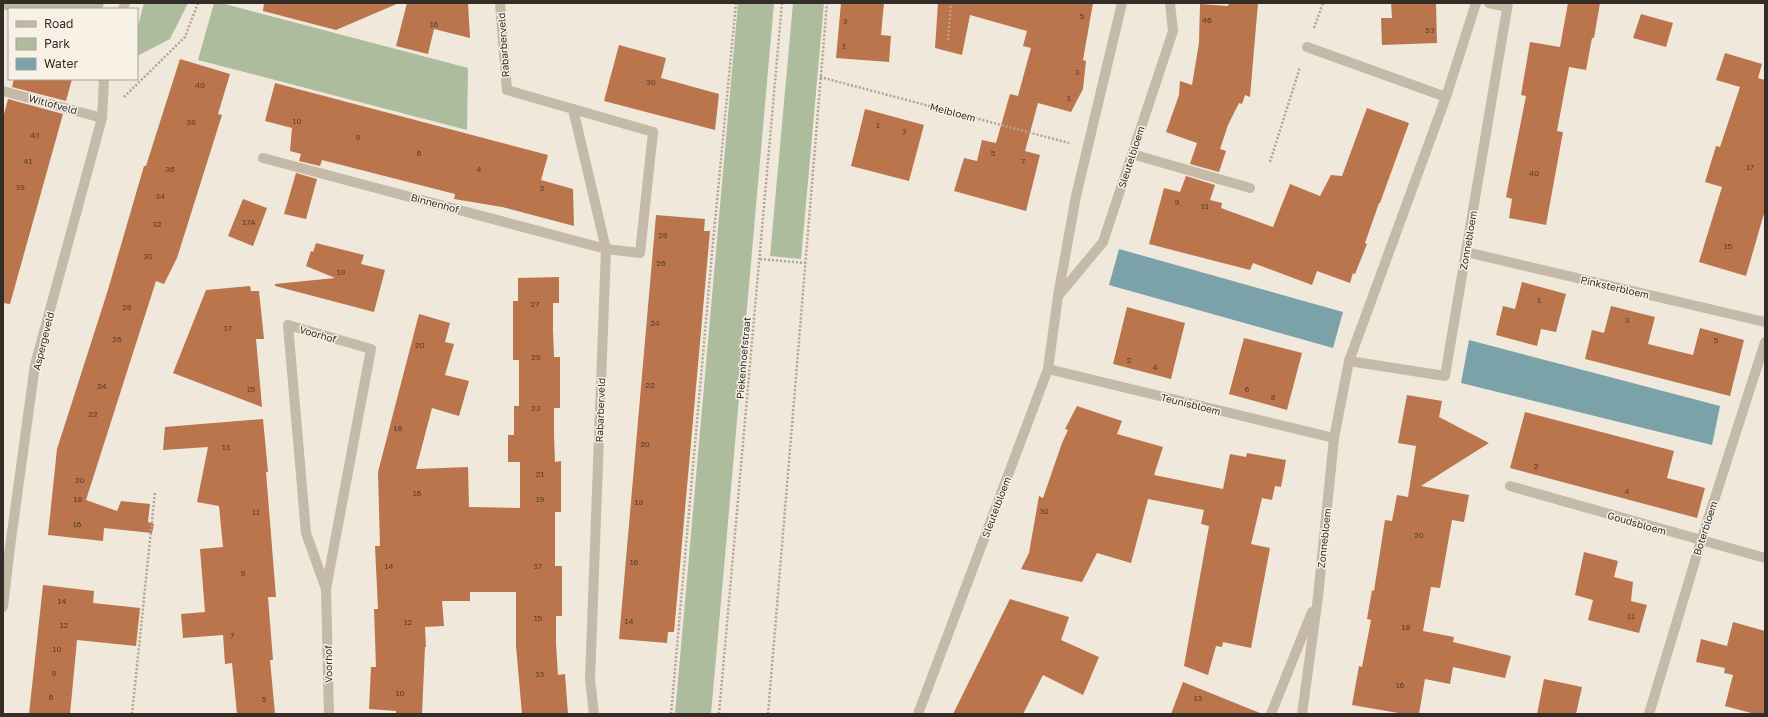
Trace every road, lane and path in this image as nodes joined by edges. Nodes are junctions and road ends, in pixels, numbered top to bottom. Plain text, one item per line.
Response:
1 (198, 3) edge
2 (500, 3) edge
3 (736, 3) edge
4 (782, 3) edge
5 (827, 3) edge
6 (951, 3) edge
7 (1122, 3) edge
8 (1170, 3) edge
9 (1323, 3) edge
10 (1476, 3) edge
11 (1489, 3) edge
12 (1508, 5) edge
13 (948, 40) dead end
14 (1307, 47) junction
15 (820, 77) junction
16 (104, 80) edge
17 (3, 91) edge
18 (1446, 97) junction
19 (573, 109) junction
20 (102, 118) junction
21 (653, 132) joint
22 (1087, 147) junction
23 (1132, 154) junction
24 (263, 158) dead end
25 (1270, 162) dead end
26 (1250, 188) dead end
27 (606, 249) junction
28 (1466, 252) junction
29 (760, 259) junction
30 (805, 263) junction
31 (1058, 296) junction
32 (1765, 322) edge
33 (1765, 342) edge
34 (1349, 361) junction
35 (1048, 369) junction
36 (1334, 438) junction
37 (1510, 486) dead end
38 (155, 492) dead end
39 (1701, 541) junction
40 (1765, 558) edge
41 (326, 589) junction
42 (1318, 597) junction
43 (3, 607) edge
44 (132, 714) edge
45 (329, 714) edge
46 (594, 714) edge
47 (671, 714) edge
48 (720, 714) edge
49 (768, 714) edge
50 (918, 714) edge
51 (1271, 714) edge
52 (1302, 714) edge
53 (1649, 714) edge

1 - 20 path
2 - 19 street, Rabarberveld
3 - 47 path
4 - 29 path, Piekenhoefstraat
5 - 15 path
6 - 13 path
7 - 22 street, Sleutelbloem
8 - 23 street, Sleutelbloem
9 - 14 path
10 - 18 street, Zonnebloem
11 - 12 street, Zonnebloem
12 - 28 street, Zonnebloem
14 - 18 street
14 - 25 path
15 - 22 path, Meibloem
15 - 30 path
16 - 20 street, Aspergeveld
17 - 20 street, Witlofveld
18 - 34 street, Zonnebloem
19 - 21 street, Rabarberveld
19 - 27 street, Rabarberveld
20 - 43 street, Aspergeveld
21 - 27 street, Binnenhof
22 - 31 street, Sleutelbloem
23 - 26 street
23 - 31 street, Sleutelbloem
24 - 27 street, Binnenhof
27 - 46 street, Rabarberveld
28 - 32 street, Pinksterbloem
28 - 34 street, Zonnebloem
29 - 30 path
29 - 48 path, Piekenhoefstraat
30 - 49 path
31 - 35 street, Sleutelbloem
33 - 39 street, Boterbloem
34 - 36 street, Zonnebloem
35 - 36 street, Teunisbloem
35 - 50 street, Sleutelbloem
36 - 42 street, Zonnebloem
37 - 39 street, Goudsbloem
38 - 44 path
39 - 40 street, Goudsbloem
39 - 53 street, Boterbloem
41 - 41 street, Voorhof
41 - 45 street, Voorhof
42 - 51 street, Zonnebloem
42 - 52 street, Zonnebloem

